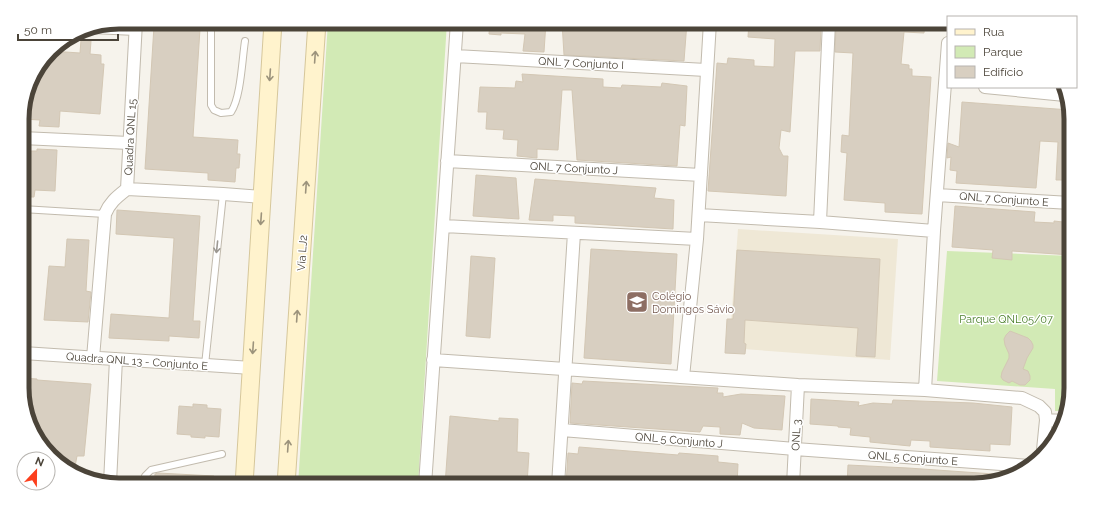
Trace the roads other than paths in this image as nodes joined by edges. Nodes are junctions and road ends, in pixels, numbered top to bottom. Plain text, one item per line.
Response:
1 (136, 29) edge
2 (210, 29) edge
3 (273, 29) edge
4 (317, 29) edge
5 (457, 29) edge
6 (709, 29) edge
7 (829, 29) edge
8 (245, 41) dead end
9 (455, 56) junction
10 (947, 64) edge
11 (706, 70) junction
12 (946, 83) edge
13 (996, 88) edge
14 (1060, 94) edge
15 (29, 138) edge
16 (129, 143) junction
17 (448, 161) junction
18 (701, 175) junction
19 (127, 189) junction
20 (223, 194) junction
21 (937, 195) junction
22 (262, 198) junction
23 (1064, 203) edge
24 (29, 209) edge
25 (105, 214) junction
26 (699, 215) junction
27 (820, 222) junction
28 (444, 226) junction
29 (934, 231) junction
30 (574, 233) junction
31 (697, 239) junction
32 (29, 353) edge
33 (93, 358) junction
34 (116, 359) junction
35 (433, 360) junction
36 (205, 365) junction
37 (252, 368) junction
38 (565, 369) junction
39 (682, 376) junction
40 (798, 385) junction
41 (925, 390) junction
42 (1046, 420) junction
43 (1058, 421) edge
44 (562, 430) junction
45 (1044, 445) edge
46 (795, 449) junction
47 (222, 454) dead end
48 (1020, 465) edge
49 (110, 477) edge
50 (145, 478) edge
51 (244, 478) edge
52 (286, 478) edge
53 (425, 478) edge
54 (559, 478) edge
55 (793, 478) edge

1 - 16 street, Quadra QNL 15
2 - 8 lane
3 -> 22 main road
52 -> 4 main road, Via LJ2
5 - 9 street
6 - 11 street
7 - 27 street
9 - 11 street, QNL 7 Conjunto I
9 - 17 street
10 - 12 street
11 - 18 street
12 - 21 street
13 - 14 street
15 - 16 street
16 - 19 street, Quadra QNL 15
17 - 18 street, QNL 7 Conjunto J
17 - 28 street
18 - 26 street
19 - 20 street, Quadra QNL 15
19 - 25 street
20 - 22 street, Quadra QNL 15
20 -> 36 lane
21 - 23 street, QNL 7 Conjunto E
21 - 29 street
22 -> 37 main road
24 - 25 lane
25 - 33 street
26 - 27 street
26 - 31 street
27 - 29 street
28 - 30 street
28 - 35 street
29 - 41 street
30 - 31 street
30 - 38 street
31 - 39 street
32 - 33 street, Quadra QNL 13 - Conjunto E
33 - 34 street, Quadra QNL 13 - Conjunto E
34 - 36 street, Quadra QNL 13 - Conjunto E
34 - 49 street
35 - 38 street
35 - 53 street
36 - 37 street, Quadra QNL 13 - Conjunto E
37 - 51 main road
38 - 39 street
38 - 44 street
39 - 40 street
40 - 41 street
40 - 46 street, ONL 3
41 - 42 street
42 - 43 street
42 - 45 street
44 - 46 street, QNL 5 Conjunto J
44 - 54 street
46 - 48 street, QNL 5 Conjunto E
46 - 55 street, ONL 3
47 - 50 lane

